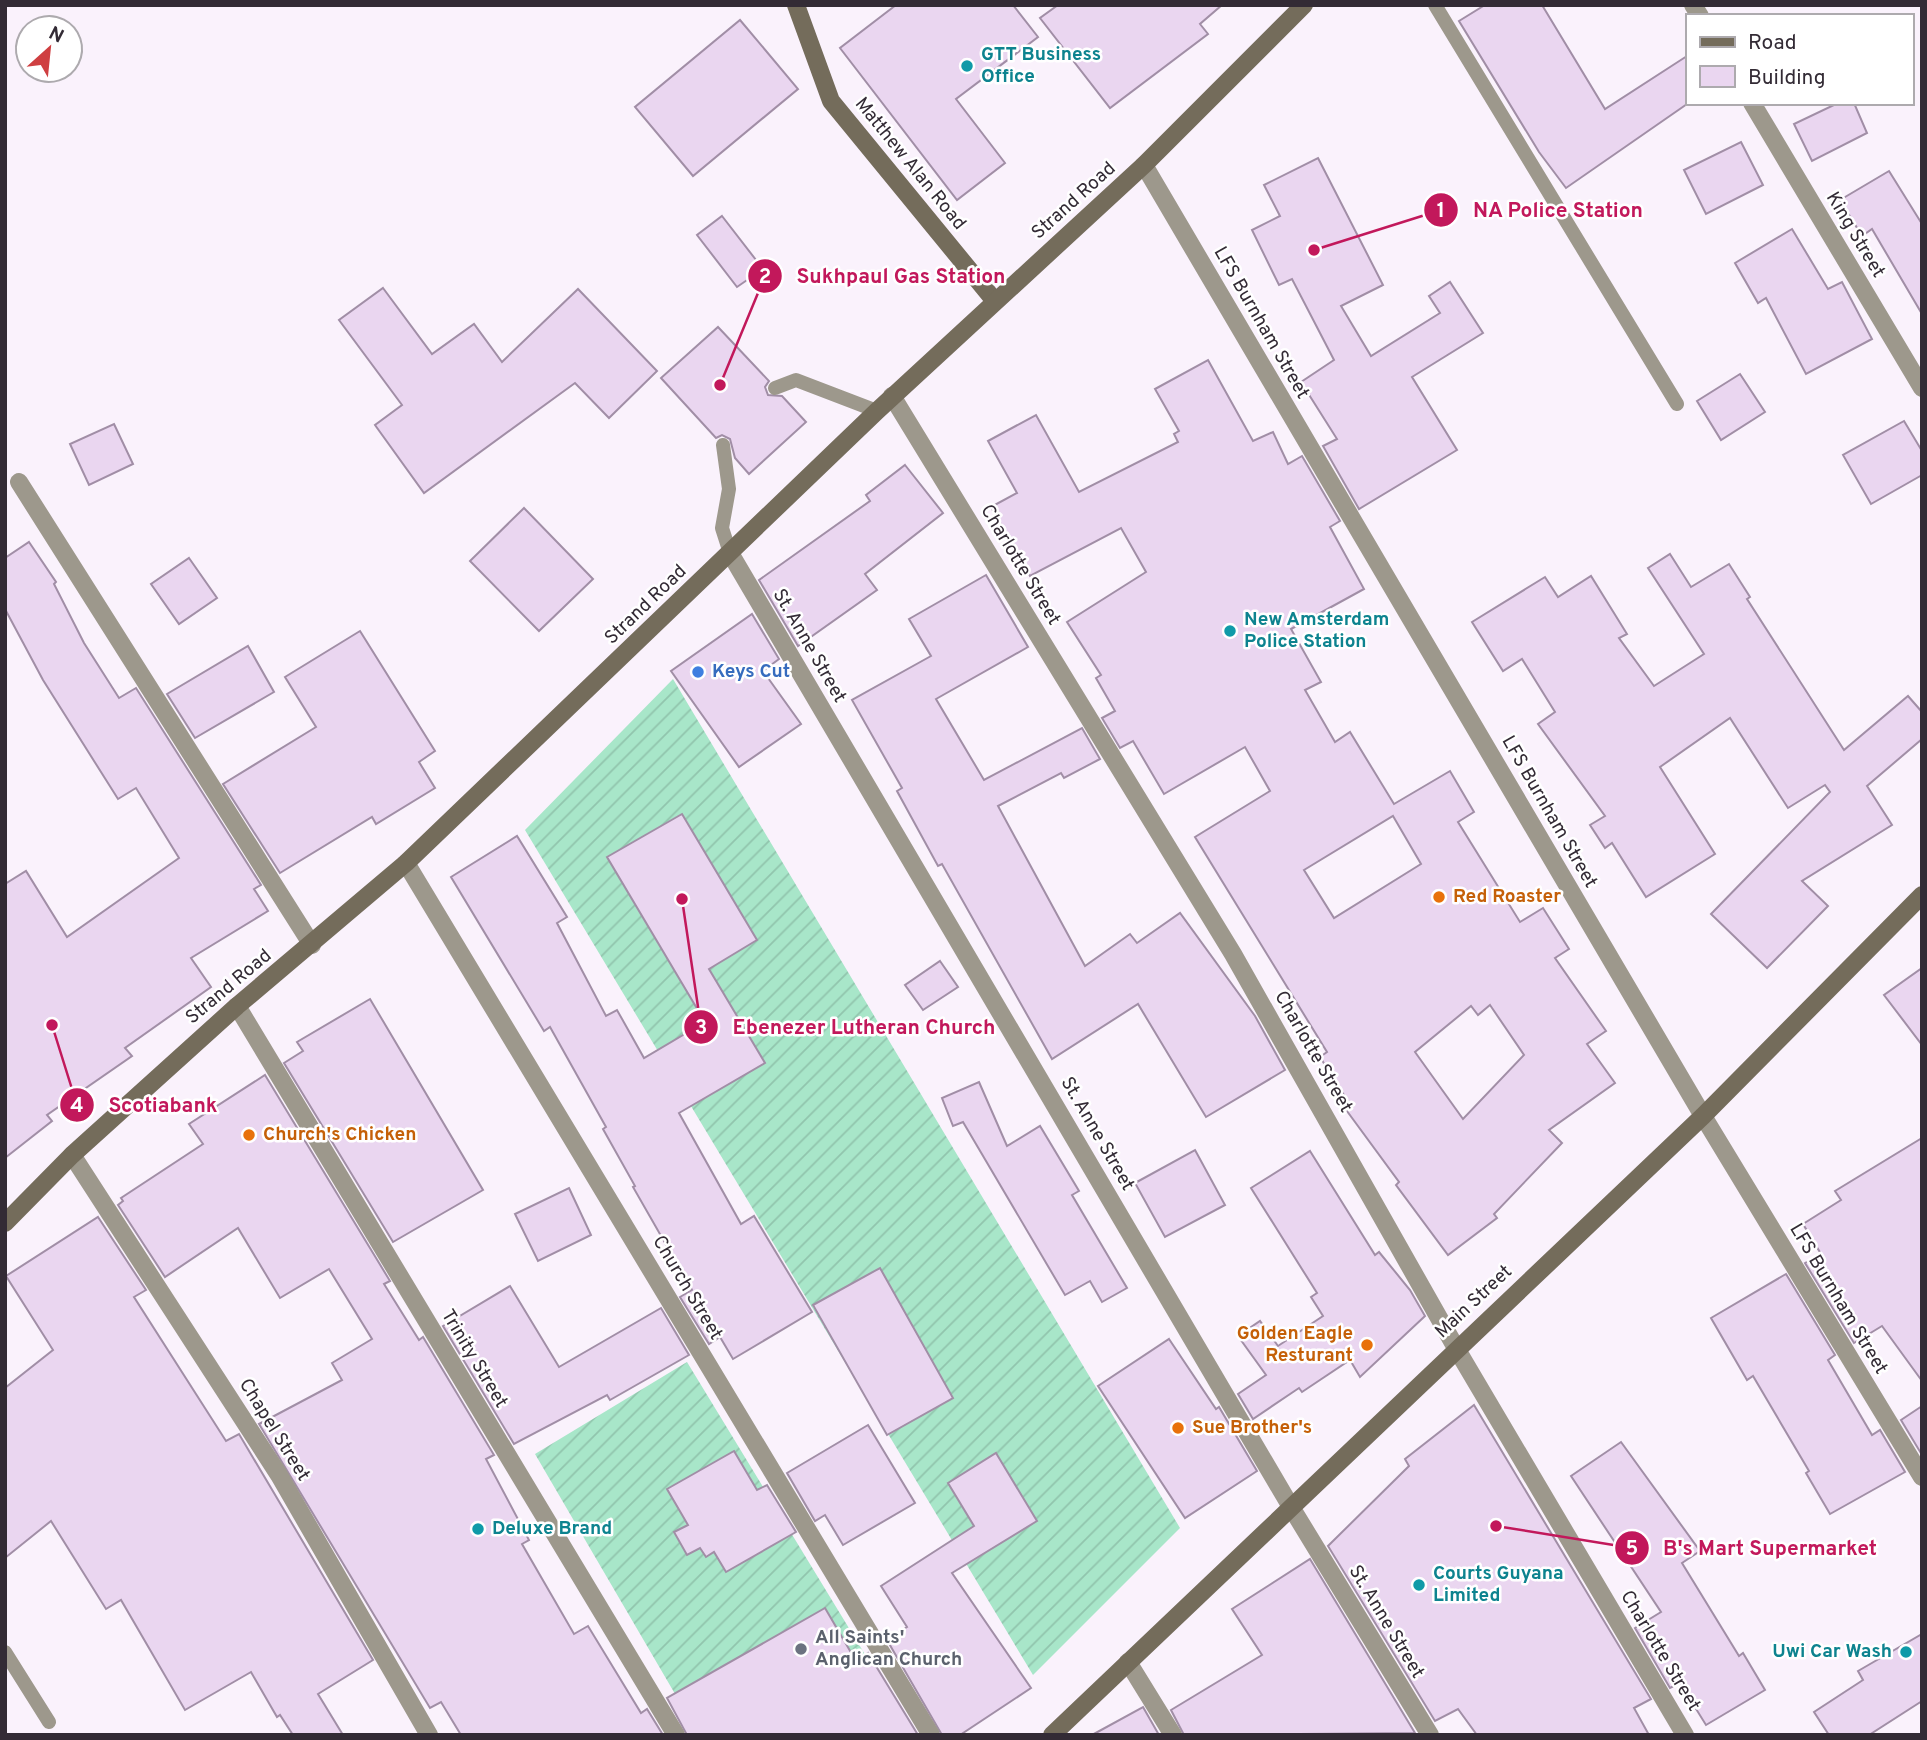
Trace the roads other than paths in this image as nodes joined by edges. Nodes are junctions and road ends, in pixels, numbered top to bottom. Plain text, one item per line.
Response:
1 (796, 5) edge
2 (1304, 5) edge
3 (1435, 5) edge
4 (1753, 105) edge
5 (1144, 165) junction
6 (994, 300) junction
7 (775, 388) dead end
8 (1922, 388) edge
9 (892, 396) junction
10 (1677, 404) dead end
11 (877, 411) junction
12 (723, 445) dead end
13 (19, 482) dead end
14 (730, 553) junction
15 (407, 863) junction
16 (1922, 895) edge
17 (312, 945) junction
18 (237, 1006) junction
19 (1703, 1116) junction
20 (72, 1155) junction
21 (5, 1223) edge
22 (1456, 1348) junction
23 (1922, 1477) edge
24 (1291, 1507) junction
25 (5, 1652) edge
26 (1128, 1662) junction
27 (49, 1722) dead end
28 (429, 1735) edge
29 (676, 1735) edge
30 (931, 1735) edge
31 (1052, 1735) edge
32 (1173, 1735) edge
33 (1430, 1735) edge
34 (1685, 1735) edge

1 - 6 street, Matthew Alan Road
2 - 5 street, Strand Road
3 - 10 lane
4 - 8 street, King Street
5 - 6 street, Strand Road
5 - 19 street, LFS Burnham Street
6 - 9 street, Strand Road
7 - 11 lane
9 - 11 street, Strand Road
9 - 22 street, Charlotte Street
11 - 14 street, Strand Road
12 - 14 lane
13 - 17 street
14 - 15 street, Strand Road
14 - 24 street, St. Anne Street
15 - 17 street, Strand Road
15 - 30 street, Church Street
16 - 19 street, Main Street
17 - 18 street, Strand Road
18 - 20 street, Strand Road
18 - 29 street, Trinity Street
19 - 22 street, Main Street
19 - 23 street, LFS Burnham Street
20 - 21 street, Strand Road
20 - 28 street, Chapel Street
22 - 24 street, Main Street
22 - 34 street, Charlotte Street
24 - 26 street, Main Street
24 - 33 street, St. Anne Street
25 - 27 lane
26 - 31 street, Main Street
26 - 32 street

